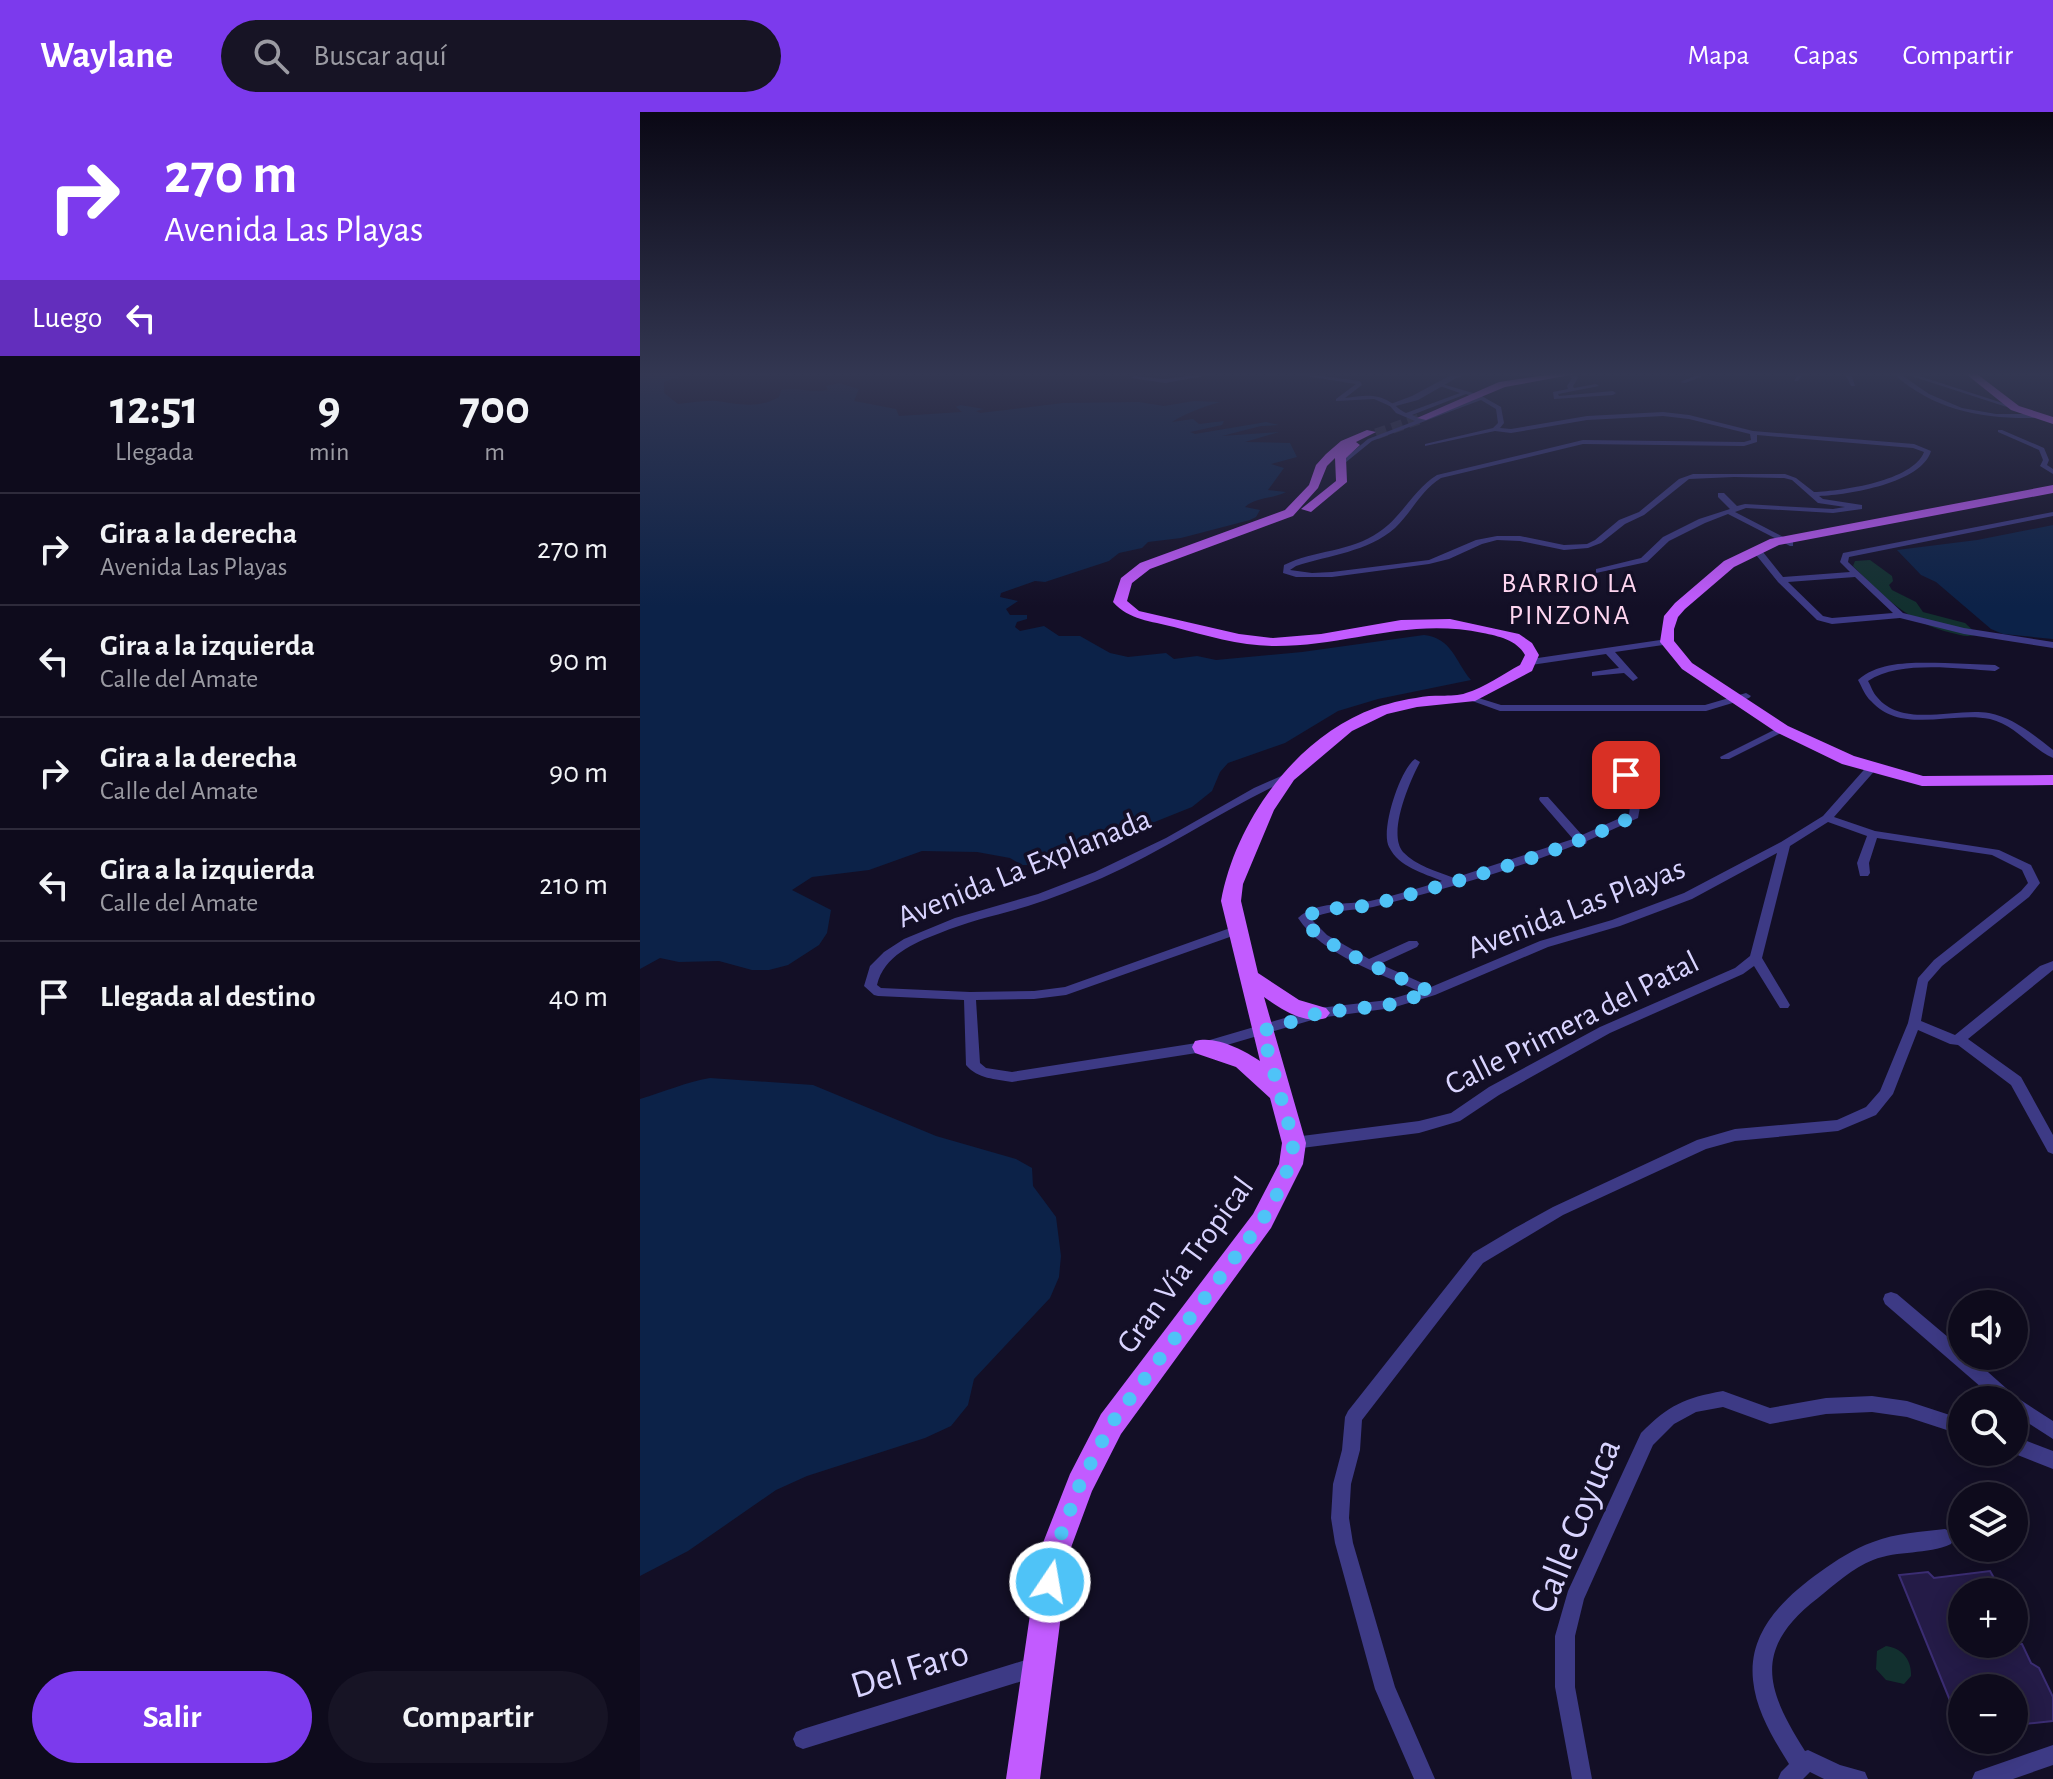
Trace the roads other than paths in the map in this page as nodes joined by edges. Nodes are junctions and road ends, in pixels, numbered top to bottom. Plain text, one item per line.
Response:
1 (1335, 452) edge
2 (1345, 452) edge
3 (1356, 452) edge
4 (1542, 452) edge
5 (1928, 452) edge
6 (2043, 452) edge
7 (1340, 465) junction
8 (2053, 472) edge
9 (2053, 489) edge
10 (1813, 494) junction
11 (1721, 495) dead end
12 (2053, 496) edge
13 (1732, 511) junction
14 (2053, 514) edge
15 (1786, 542) junction
16 (1756, 552) junction
17 (1599, 571) dead end
18 (1858, 574) junction
19 (1781, 580) junction
20 (1900, 615) junction
21 (1161, 618) junction
22 (1667, 642) junction
23 (2053, 645) edge
24 (1608, 650) junction
25 (1531, 662) junction
26 (1995, 668) dead end
27 (1626, 670) junction
28 (1595, 674) dead end
29 (1612, 680) dead end
30 (1469, 698) junction
31 (1743, 698) junction
32 (1782, 729) junction
33 (2053, 755) edge
34 (1725, 757) dead end
35 (1415, 762) dead end
36 (1874, 767) junction
37 (1288, 776) junction
38 (2053, 778) edge
39 (1628, 780) dead end
40 (1544, 799) dead end
41 (1827, 818) junction
42 (1873, 834) junction
43 (1582, 842) junction
44 (1785, 844) junction
45 (1864, 873) dead end
46 (1452, 881) junction
47 (1237, 930) junction
48 (1413, 944) dead end
49 (1756, 958) junction
50 (1371, 963) junction
51 (2053, 965) edge
52 (1250, 977) junction
53 (1431, 992) junction
54 (970, 996) junction
55 (1784, 1005) dead end
56 (1319, 1013) junction
57 (1914, 1023) junction
58 (1262, 1031) junction
59 (1959, 1039) junction
60 (1203, 1047) junction
61 (1279, 1095) junction
62 (1294, 1143) junction
63 (2053, 1148) edge
64 (1891, 1299) dead end
65 (1993, 1386) edge
66 (2028, 1414) edge
67 (1948, 1422) edge
68 (2053, 1431) edge
69 (2028, 1450) edge
70 (2053, 1460) edge
71 (1945, 1538) dead end
72 (1038, 1666) junction
73 (803, 1739) dead end
74 (2053, 1755) edge
75 (1795, 1772) edge
76 (1023, 1779) edge
77 (1425, 1779) edge
78 (1582, 1779) edge
79 (1858, 1779) edge
80 (1982, 1779) edge

1 - 21 main road
2 - 7 main road
3 - 7 street
4 - 10 street
5 - 10 street
6 - 8 street
7 - 21 main road
9 - 15 main road
10 - 13 street
11 - 13 street
12 - 15 main road
13 - 15 street
13 - 17 street
14 - 18 street
15 - 16 main road
16 - 19 street
16 - 22 main road
16 - 31 main road
18 - 19 street
18 - 20 street
19 - 20 street
20 - 23 street
21 - 25 main road
22 - 24 street
22 - 31 main road
24 - 25 street
24 - 27 street
25 - 30 main road
26 - 33 street
27 - 28 street
27 - 29 street
30 - 31 street
30 - 37 main road
31 - 32 main road
31 - 36 main road
32 - 34 street
32 - 36 main road
35 - 46 street
36 - 38 main road
36 - 41 street, Avenida Las Playas
37 - 47 main road
37 - 54 street, Avenida La Explanada
39 - 43 street
40 - 43 street
41 - 42 street
41 - 44 street, Avenida Las Playas
42 - 45 street
42 - 57 street
43 - 46 street
44 - 49 street
44 - 53 street, Avenida Las Playas
46 - 50 street
47 - 52 main road
47 - 54 street
48 - 50 street
49 - 55 street
49 - 62 street, Calle Primera del Patal
50 - 53 street
51 - 59 street
52 - 56 main road
52 - 58 main road
53 - 56 street, Avenida Las Playas
54 - 60 street
56 - 58 street, Avenida Las Playas
57 - 59 street
57 - 77 street
58 - 60 street
58 - 61 main road
59 - 63 street
60 - 61 main road
61 - 62 main road
62 - 72 main road, Gran Vía Tropical
64 - 65 street
66 - 68 street
67 - 78 street, Calle Coyuca
69 - 70 street
71 - 75 street
72 - 73 street, Del Faro
72 - 76 main road, Gran Vía Tropical
74 - 80 street
75 - 79 street

